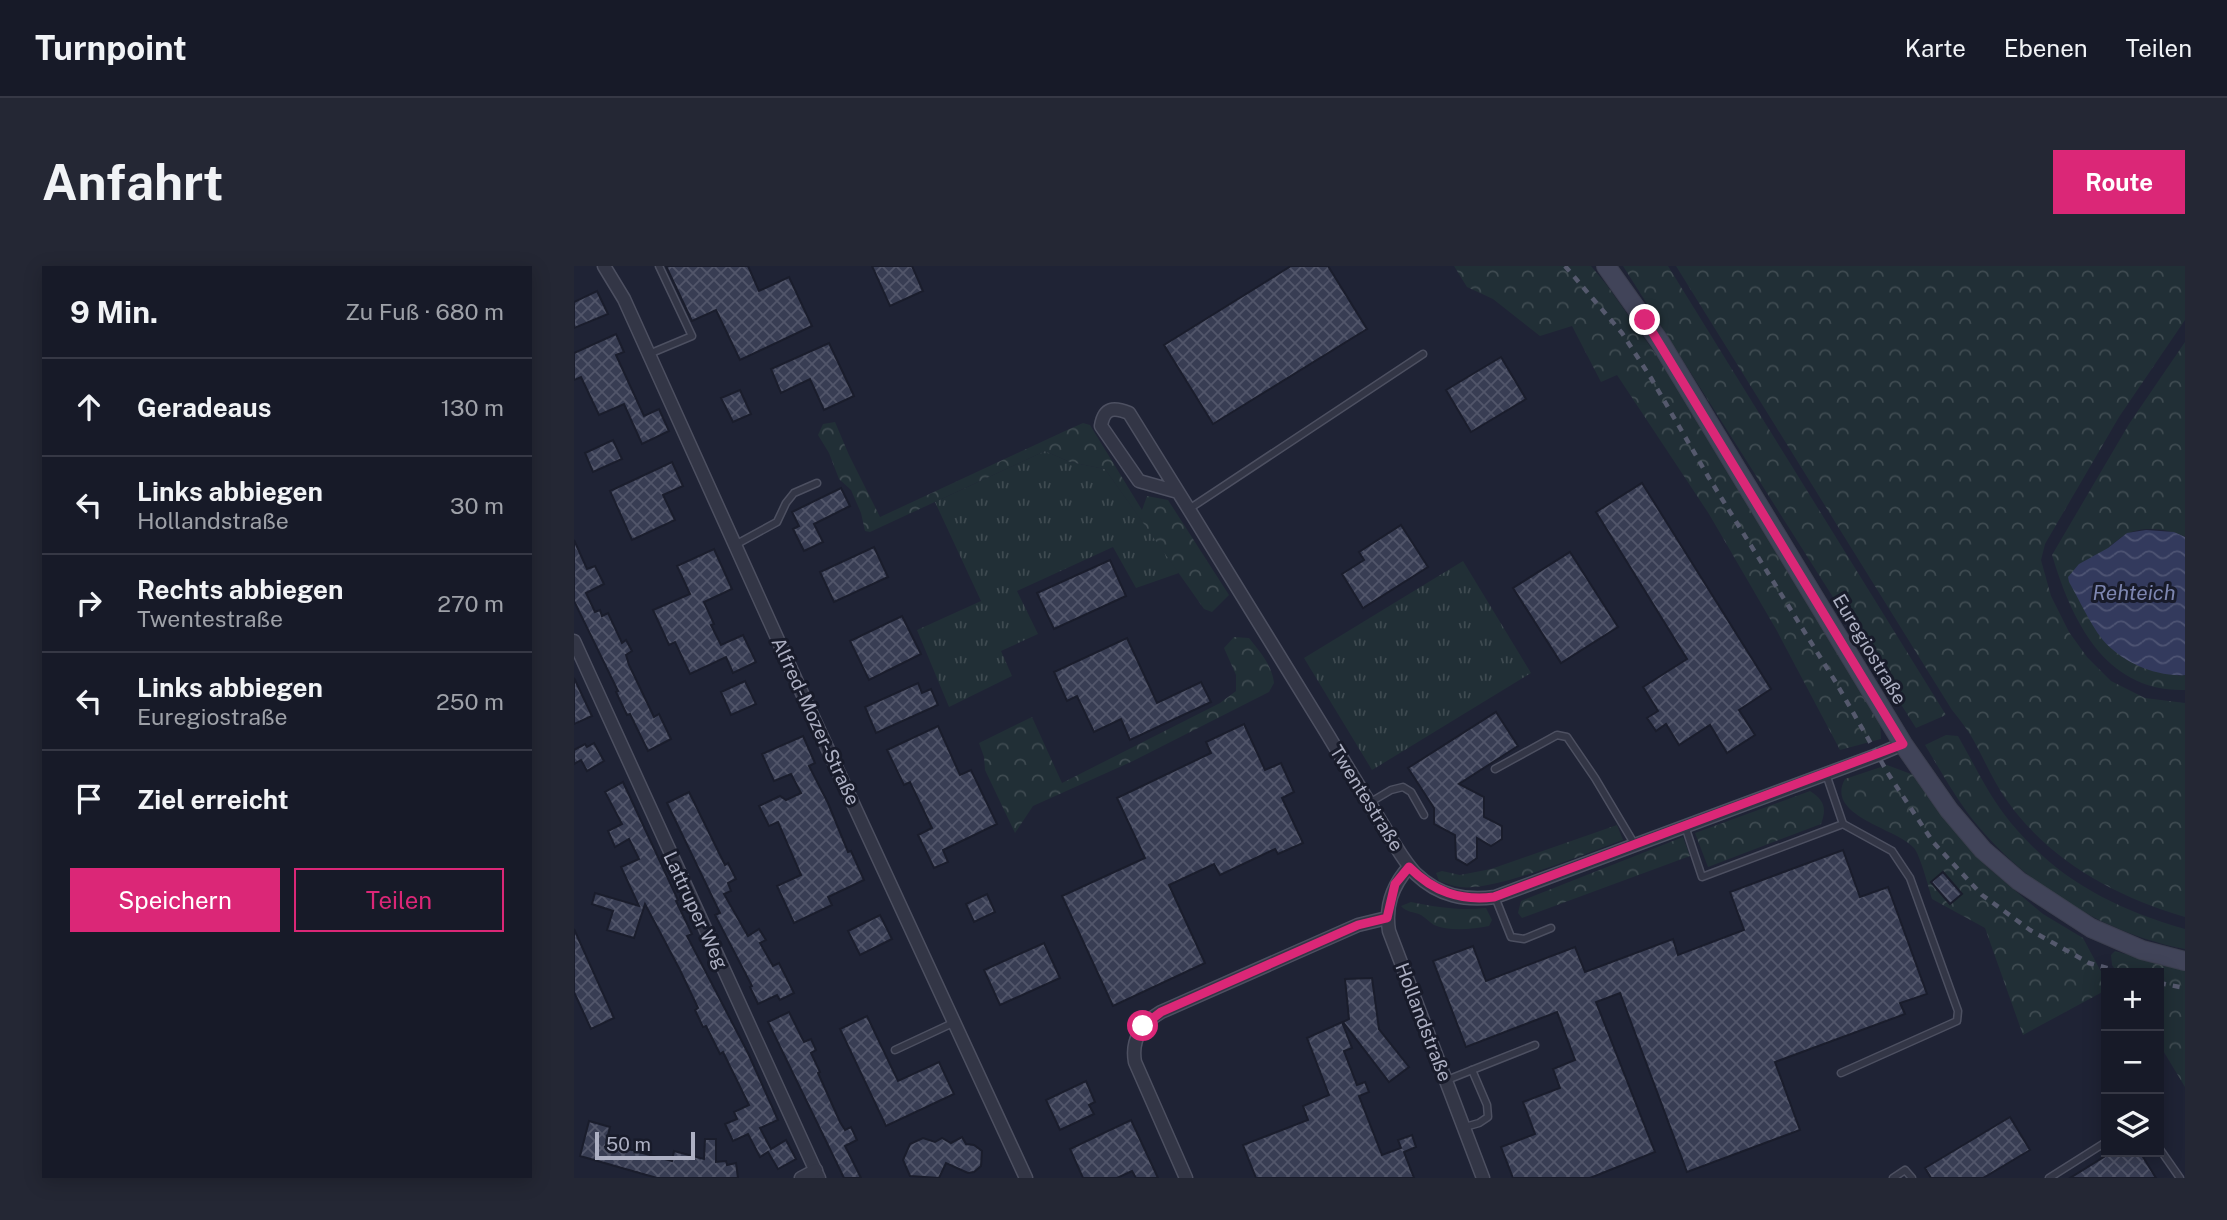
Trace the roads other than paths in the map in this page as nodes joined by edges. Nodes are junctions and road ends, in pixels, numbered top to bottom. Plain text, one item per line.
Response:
1 (604, 266) edge
2 (659, 266) edge
3 (1606, 266) edge
4 (649, 354) junction
5 (1423, 354) dead end
6 (817, 483) dead end
7 (1178, 492) junction
8 (1189, 509) junction
9 (736, 545) junction
10 (574, 641) edge
11 (1903, 744) junction
12 (1495, 769) dead end
13 (1826, 774) junction
14 (1369, 803) junction
15 (1423, 815) dead end
16 (1843, 824) junction
17 (1685, 827) junction
18 (1635, 845) junction
19 (1409, 867) junction
20 (1494, 897) junction
21 (1387, 918) junction
22 (1551, 928) dead end
23 (2185, 961) edge
24 (955, 1022) junction
25 (1535, 1045) dead end
26 (895, 1050) dead end
27 (1472, 1070) junction
28 (1841, 1073) dead end
29 (1447, 1080) junction
30 (1465, 1127) junction
31 (2101, 1145) edge
32 (2164, 1155) edge
33 (817, 1174) edge
34 (801, 1178) edge
35 (1026, 1178) edge
36 (1186, 1178) edge
37 (1483, 1178) edge
38 (1893, 1178) edge
39 (1912, 1178) edge
40 (2049, 1178) edge
41 (2180, 1178) edge

1 - 4 street, Alfred-Mozer-Straße
2 - 4 lane
3 - 11 main road, Euregiostraße
4 - 9 street, Alfred-Mozer-Straße
5 - 8 lane
6 - 9 lane
7 - 7 street, Twentestraße
7 - 8 street, Twentestraße
8 - 14 street, Twentestraße
9 - 24 street, Alfred-Mozer-Straße
10 - 33 street, Lattruper Weg
11 - 13 street, Twentestraße
11 - 23 main road, Euregiostraße
12 - 18 lane
13 - 16 lane
13 - 17 street, Twentestraße
14 - 15 lane
14 - 19 street, Twentestraße
16 - 17 lane
16 - 28 lane
17 - 18 street, Twentestraße
18 - 20 street, Twentestraße
19 - 20 street, Twentestraße
19 - 21 street
20 - 22 lane
21 - 29 street, Hollandstraße
21 - 36 street
24 - 26 lane
24 - 35 street, Alfred-Mozer-Straße
25 - 27 lane
27 - 29 lane
27 - 30 lane
29 - 30 street, Hollandstraße
30 - 37 street, Hollandstraße
31 - 40 lane
32 - 41 lane
33 - 34 street
38 - 39 lane

